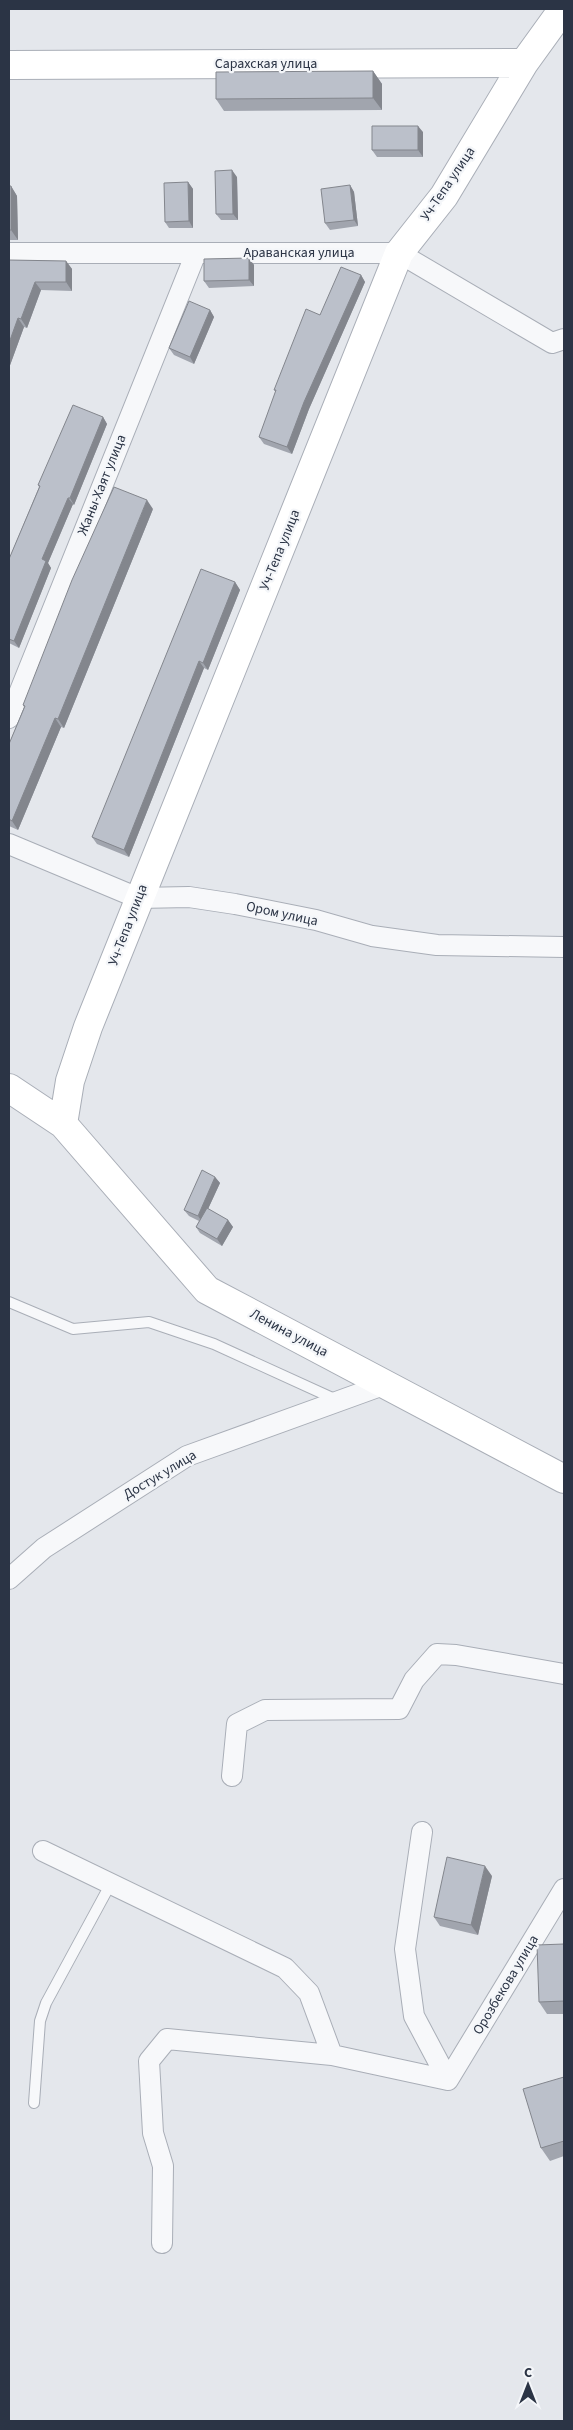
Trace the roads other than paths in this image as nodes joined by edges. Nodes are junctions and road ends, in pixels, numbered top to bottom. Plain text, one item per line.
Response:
1 (559, 13) edge
2 (524, 63) junction
3 (9, 65) edge
4 (9, 253) edge
5 (196, 253) junction
6 (399, 253) junction
7 (564, 339) edge
8 (9, 718) edge
9 (9, 844) edge
10 (138, 898) junction
11 (564, 947) edge
12 (9, 1088) edge
13 (63, 1124) junction
14 (9, 1302) edge
15 (386, 1384) junction
16 (340, 1401) junction
17 (564, 1479) edge
18 (9, 1579) edge
19 (564, 1674) edge
20 (232, 1776) dead end
21 (422, 1832) dead end
22 (43, 1852) dead end
23 (110, 1884) junction
24 (564, 1890) edge
25 (332, 2055) junction
26 (448, 2080) junction
27 (34, 2103) dead end
28 (162, 2243) dead end

1 - 2 street, Уч-Тепа улица
2 - 3 street, Сарахская улица
2 - 6 street, Уч-Тепа улица
4 - 5 street, Араванская улица
5 - 6 street, Араванская улица
5 - 8 street, Жаны-Хаят улица
6 - 7 street
6 - 10 street, Уч-Тепа улица
9 - 10 street, Ором улица
10 - 11 street, Ором улица
10 - 13 street, Уч-Тепа улица
12 - 13 street, Ленина улица
13 - 15 street, Ленина улица
14 - 16 lane
15 - 16 street, Достук улица
15 - 17 street, Ленина улица
16 - 18 street, Достук улица
19 - 20 street
21 - 26 street
22 - 23 street
23 - 25 street
23 - 27 lane
24 - 26 street, Орозбекова улица
25 - 26 street
25 - 28 street

